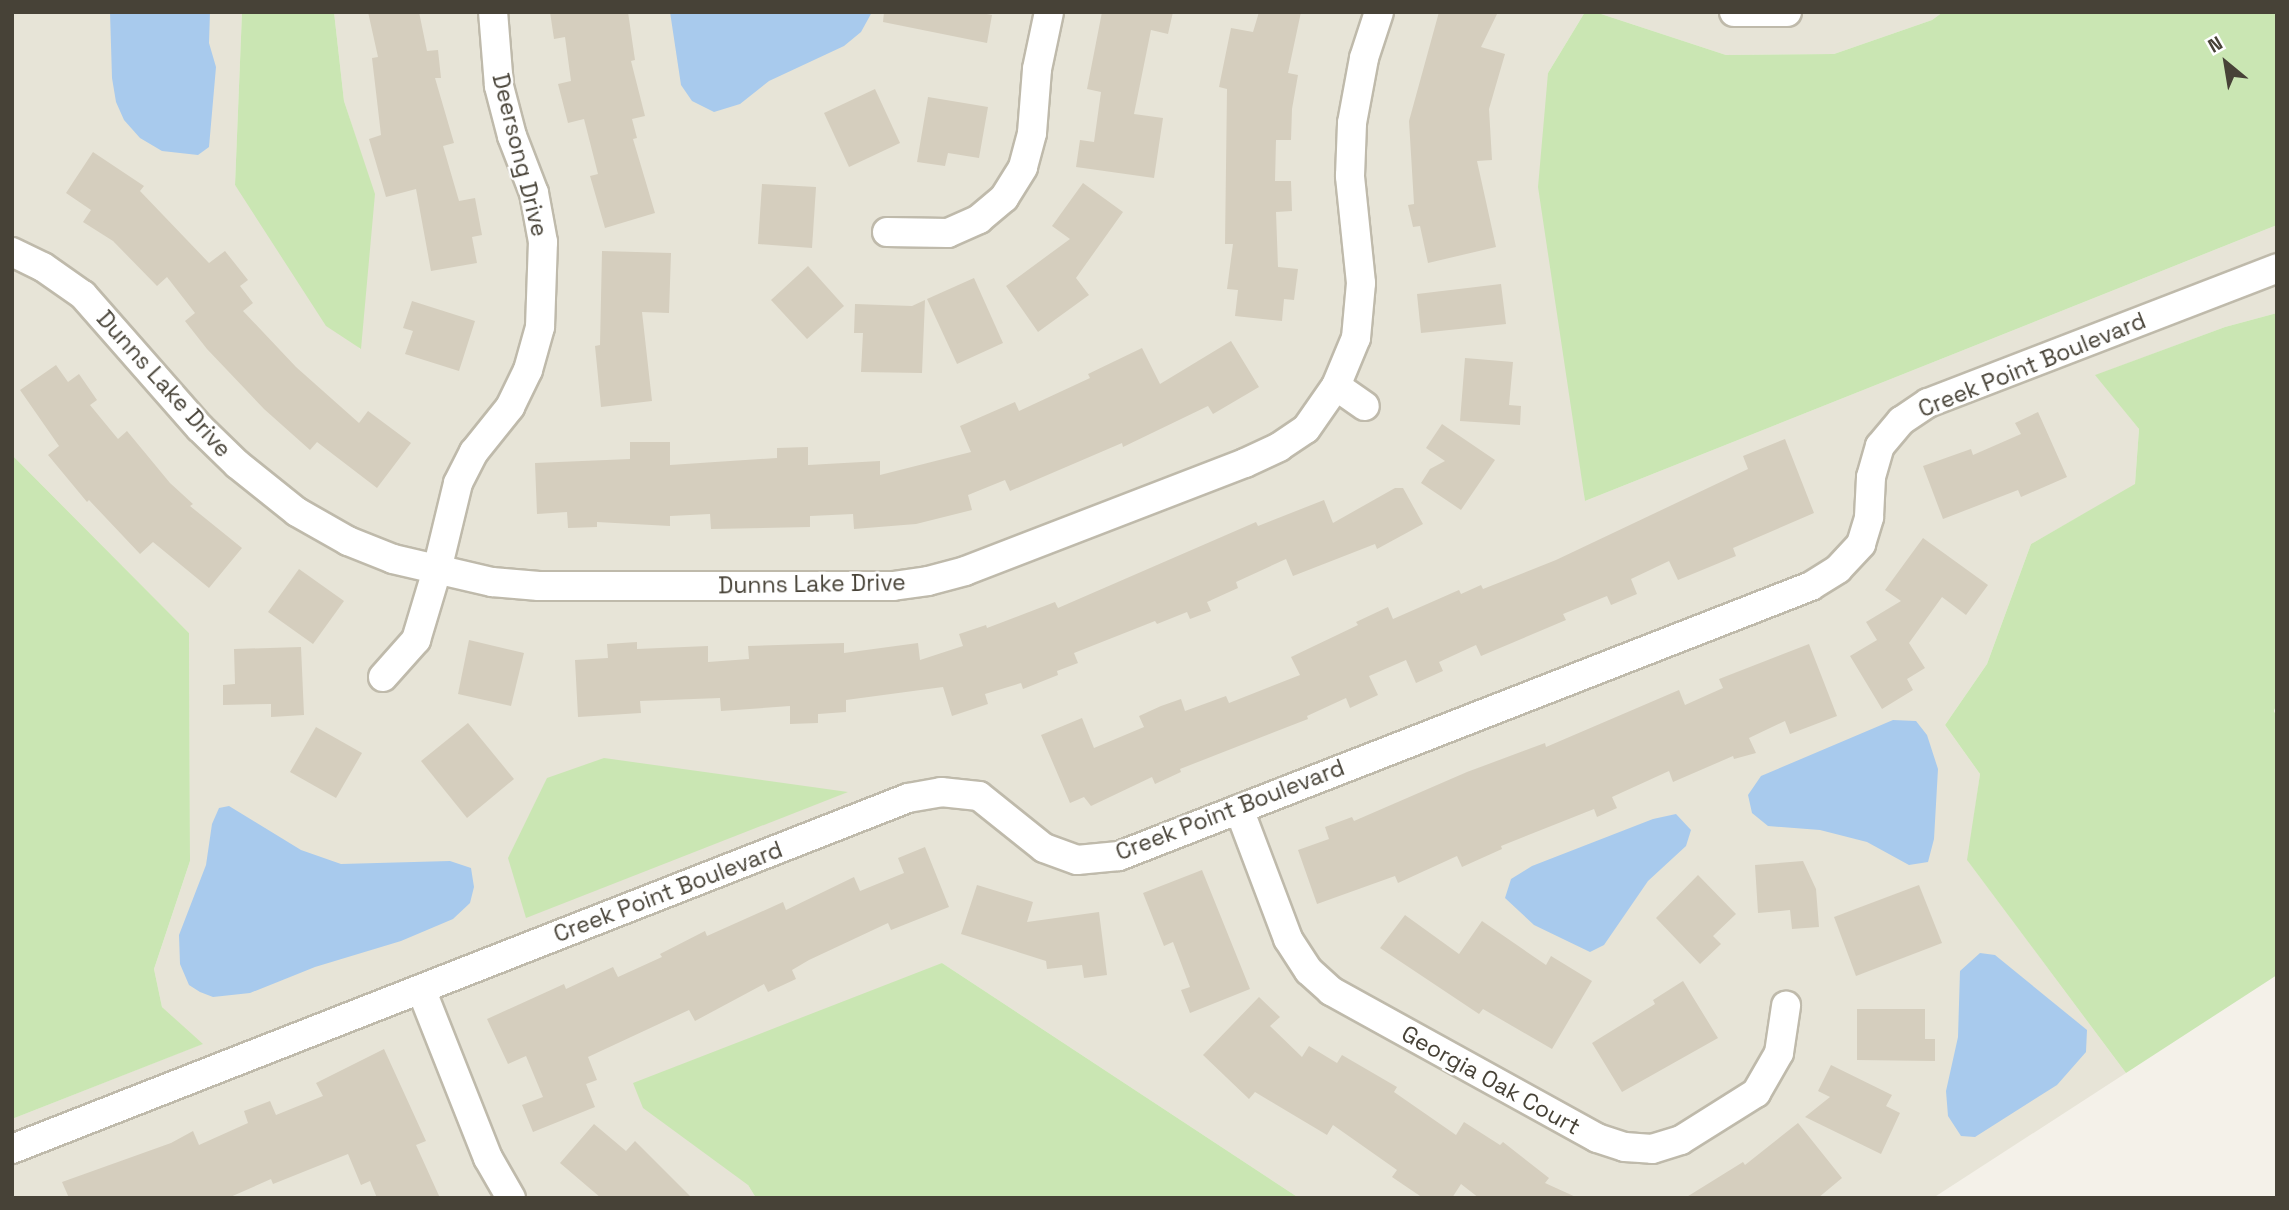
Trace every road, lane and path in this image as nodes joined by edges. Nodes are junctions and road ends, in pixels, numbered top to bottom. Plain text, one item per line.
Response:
1 (494, 12) edge
2 (1049, 12) edge
3 (1379, 12) edge
4 (1734, 12) edge
5 (1787, 12) edge
6 (887, 232) dead end
7 (12, 253) edge
8 (2277, 268) edge
9 (1336, 386) junction
10 (1365, 406) dead end
11 (437, 570) junction
12 (383, 677) dead end
13 (1239, 809) junction
14 (421, 989) junction
15 (1786, 1006) dead end
16 (12, 1149) edge
17 (511, 1198) edge

1 - 11 street, Deersong Drive
2 - 6 street
3 - 9 street, Dunns Lake Drive
4 - 5 street
7 - 11 street, Dunns Lake Drive
8 - 13 street, Creek Point Boulevard
9 - 10 street
9 - 11 street, Dunns Lake Drive
11 - 12 street, Deersong Drive
13 - 14 street, Creek Point Boulevard
13 - 15 street, Georgia Oak Court
14 - 16 street, Creek Point Boulevard
14 - 17 street

